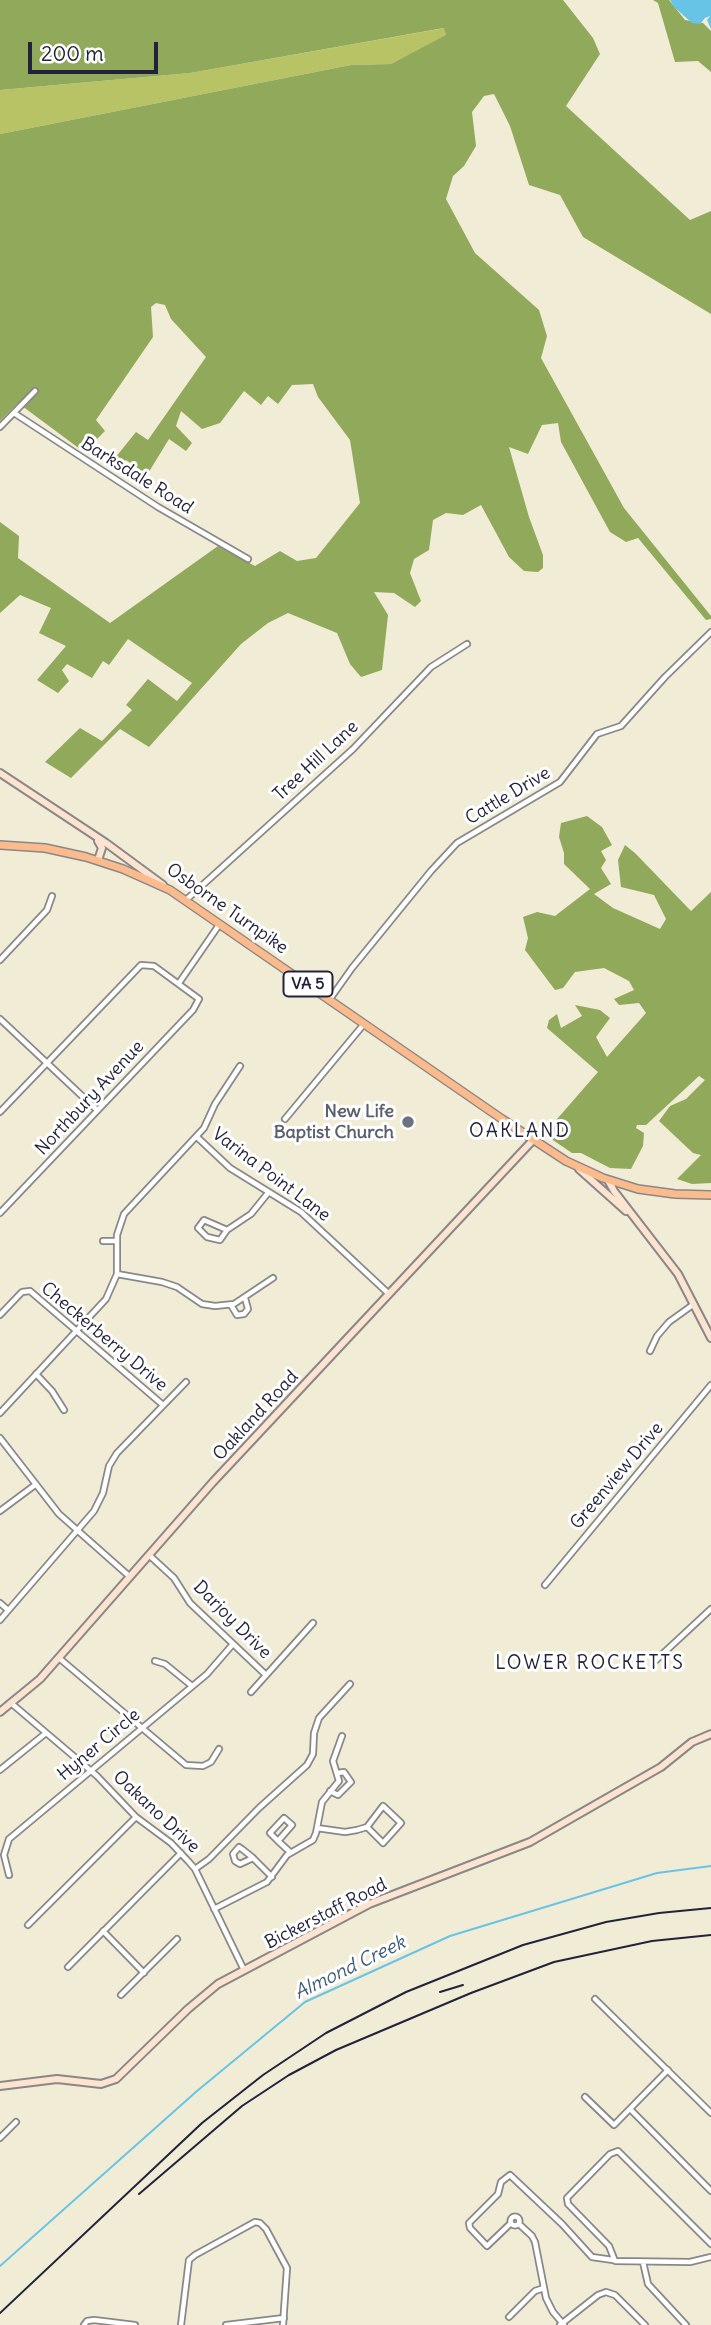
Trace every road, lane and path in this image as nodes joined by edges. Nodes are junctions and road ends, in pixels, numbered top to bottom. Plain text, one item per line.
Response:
1 (35, 391) dead end
2 (14, 413) junction
3 (0, 428) edge
4 (248, 559) dead end
5 (711, 632) edge
6 (467, 644) dead end
7 (0, 773) edge
8 (91, 835) junction
9 (0, 845) edge
10 (97, 860) junction
11 (132, 862) junction
12 (127, 871) junction
13 (170, 890) junction
14 (52, 896) dead end
15 (186, 901) junction
16 (219, 924) junction
17 (0, 960) edge
18 (179, 983) junction
19 (330, 999) junction
20 (0, 1019) edge
21 (365, 1023) junction
22 (47, 1063) junction
23 (240, 1066) dead end
24 (97, 1110) junction
25 (0, 1112) edge
26 (285, 1119) dead end
27 (197, 1137) junction
28 (534, 1140) junction
29 (575, 1166) junction
30 (608, 1180) junction
31 (623, 1185) junction
32 (268, 1193) junction
33 (711, 1195) edge
34 (621, 1200) junction
35 (0, 1213) edge
36 (636, 1220) junction
37 (227, 1230) junction
38 (103, 1241) dead end
39 (116, 1241) junction
40 (117, 1274) junction
41 (273, 1278) dead end
42 (389, 1294) junction
43 (245, 1298) junction
44 (695, 1303) junction
45 (231, 1305) junction
46 (0, 1315) edge
47 (76, 1330) junction
48 (711, 1338) edge
49 (650, 1351) dead end
50 (36, 1374) junction
51 (186, 1381) dead end
52 (711, 1385) edge
53 (163, 1405) junction
54 (64, 1410) dead end
55 (0, 1412) edge
56 (0, 1438) edge
57 (36, 1485) junction
58 (0, 1511) edge
59 (78, 1531) junction
60 (149, 1555) junction
61 (129, 1576) junction
62 (545, 1585) dead end
63 (0, 1603) edge
64 (711, 1609) edge
65 (8, 1610) junction
66 (0, 1620) edge
67 (313, 1623) dead end
68 (233, 1644) junction
69 (59, 1658) junction
70 (155, 1661) dead end
71 (655, 1661) dead end
72 (266, 1675) junction
73 (350, 1684) dead end
74 (192, 1686) junction
75 (251, 1692) dead end
76 (11, 1703) junction
77 (0, 1712) edge
78 (141, 1728) junction
79 (46, 1733) junction
80 (711, 1734) edge
81 (342, 1736) dead end
82 (219, 1749) dead end
83 (0, 1770) edge
84 (90, 1771) junction
85 (338, 1773) junction
86 (330, 1791) junction
87 (136, 1817) junction
88 (367, 1827) junction
89 (317, 1828) junction
90 (278, 1841) junction
91 (290, 1852) junction
92 (181, 1853) junction
93 (253, 1858) dead end
94 (195, 1869) junction
95 (9, 1875) dead end
96 (272, 1877) junction
97 (214, 1909) junction
98 (28, 1925) dead end
99 (103, 1931) junction
100 (177, 1939) dead end
101 (68, 1967) dead end
102 (244, 1971) junction
103 (144, 1973) junction
104 (121, 1995) dead end
105 (595, 1999) dead end
106 (668, 2070) junction
107 (0, 2086) edge
108 (585, 2096) dead end
109 (630, 2109) junction
110 (711, 2113) edge
111 (16, 2122) dead end
112 (0, 2138) edge
113 (711, 2191) edge
114 (711, 2244) edge
115 (711, 2257) edge
116 (614, 2260) junction
117 (643, 2262) junction
118 (544, 2288) junction
119 (509, 2317) dead end
120 (284, 2318) junction
121 (85, 2324) edge
122 (562, 2324) edge
123 (643, 2324) edge
124 (135, 2325) edge
125 (181, 2325) edge
126 (226, 2325) edge
127 (283, 2325) edge
128 (686, 2325) edge

1 - 2 street
2 - 3 street
2 - 4 street, Barksdale Road
5 - 19 street, Cattle Drive
6 - 15 street, Tree Hill Lane
7 - 8 street, Osborne Turnpike
8 - 10 street
8 - 11 street, Osborne Turnpike
9 - 10 main road, VA 5
10 - 12 main road, VA 5
11 - 12 street
11 - 13 street, Osborne Turnpike
12 - 13 main road, VA 5
13 - 15 main road, Osborne Turnpike / VA 5
14 - 17 street
15 - 16 main road, Osborne Turnpike / VA 5
16 - 18 street
16 - 19 main road, Osborne Turnpike / VA 5
18 - 22 street
18 - 24 street, Northbury Avenue
19 - 21 main road, Osborne Turnpike / VA 5
20 - 22 street
21 - 26 street
21 - 28 main road, Osborne Turnpike / VA 5
22 - 24 street
22 - 25 street
23 - 27 street
24 - 35 street, Northbury Avenue
27 - 32 street, Varina Point Lane
27 - 39 street
28 - 29 main road, Osborne Turnpike / VA 5
28 - 42 street, Oakland Road
29 - 30 main road, VA 5
29 - 36 street
30 - 31 main road, VA 5
30 - 34 street
31 - 33 main road, VA 5
31 - 34 street
32 - 37 street
32 - 42 street, Varina Point Lane
34 - 36 street
36 - 44 street
37 - 37 street
38 - 39 street
39 - 40 street
40 - 45 street
40 - 47 street
41 - 43 street
42 - 60 street, Oakland Road
43 - 45 street
43 - 45 street
44 - 48 street
44 - 49 street
46 - 47 street, Checkerberry Drive
47 - 50 street
47 - 53 street, Checkerberry Drive
50 - 54 street
50 - 55 street
51 - 53 street
52 - 62 street, Greenview Drive
53 - 59 street
56 - 57 street
57 - 58 street
57 - 59 street
59 - 61 street
59 - 65 street
60 - 61 street, Oakland Road
60 - 68 street, Darjoy Drive
61 - 69 street, Oakland Road
63 - 65 street
64 - 71 street
65 - 66 street
67 - 72 street
68 - 72 street, Darjoy Drive
68 - 74 street, Hyner Circle
69 - 76 street, Oakland Road
69 - 78 street
70 - 74 street
72 - 75 street
73 - 94 street
74 - 78 street, Hyner Circle
76 - 77 street, Oakland Road
76 - 79 street, Oakano Drive
78 - 82 street
78 - 84 street, Hyner Circle
79 - 83 street
79 - 84 street, Oakano Drive
80 - 102 street, Bickerstaff Road
81 - 85 street
84 - 87 street, Oakano Drive
84 - 95 street, Hyner Circle
85 - 86 street
85 - 86 street
86 - 89 street
87 - 92 street, Oakano Drive
87 - 98 street
88 - 88 street
88 - 89 street
89 - 91 street
90 - 90 street
90 - 91 street
91 - 96 street
92 - 94 street, Oakano Drive
92 - 99 street
93 - 96 street
94 - 97 street, Oakano Drive
96 - 97 street
97 - 102 street, Oakano Drive
99 - 101 street
99 - 103 street
100 - 103 street
102 - 107 street, Bickerstaff Road
103 - 104 street
105 - 106 street
106 - 109 street
106 - 110 street
108 - 109 street
109 - 113 street
111 - 112 street
114 - 116 street
115 - 117 street
116 - 117 street
116 - 118 street
117 - 128 street
118 - 119 street
118 - 122 street
120 - 125 street
120 - 126 street
120 - 127 street
121 - 124 street
122 - 123 street

